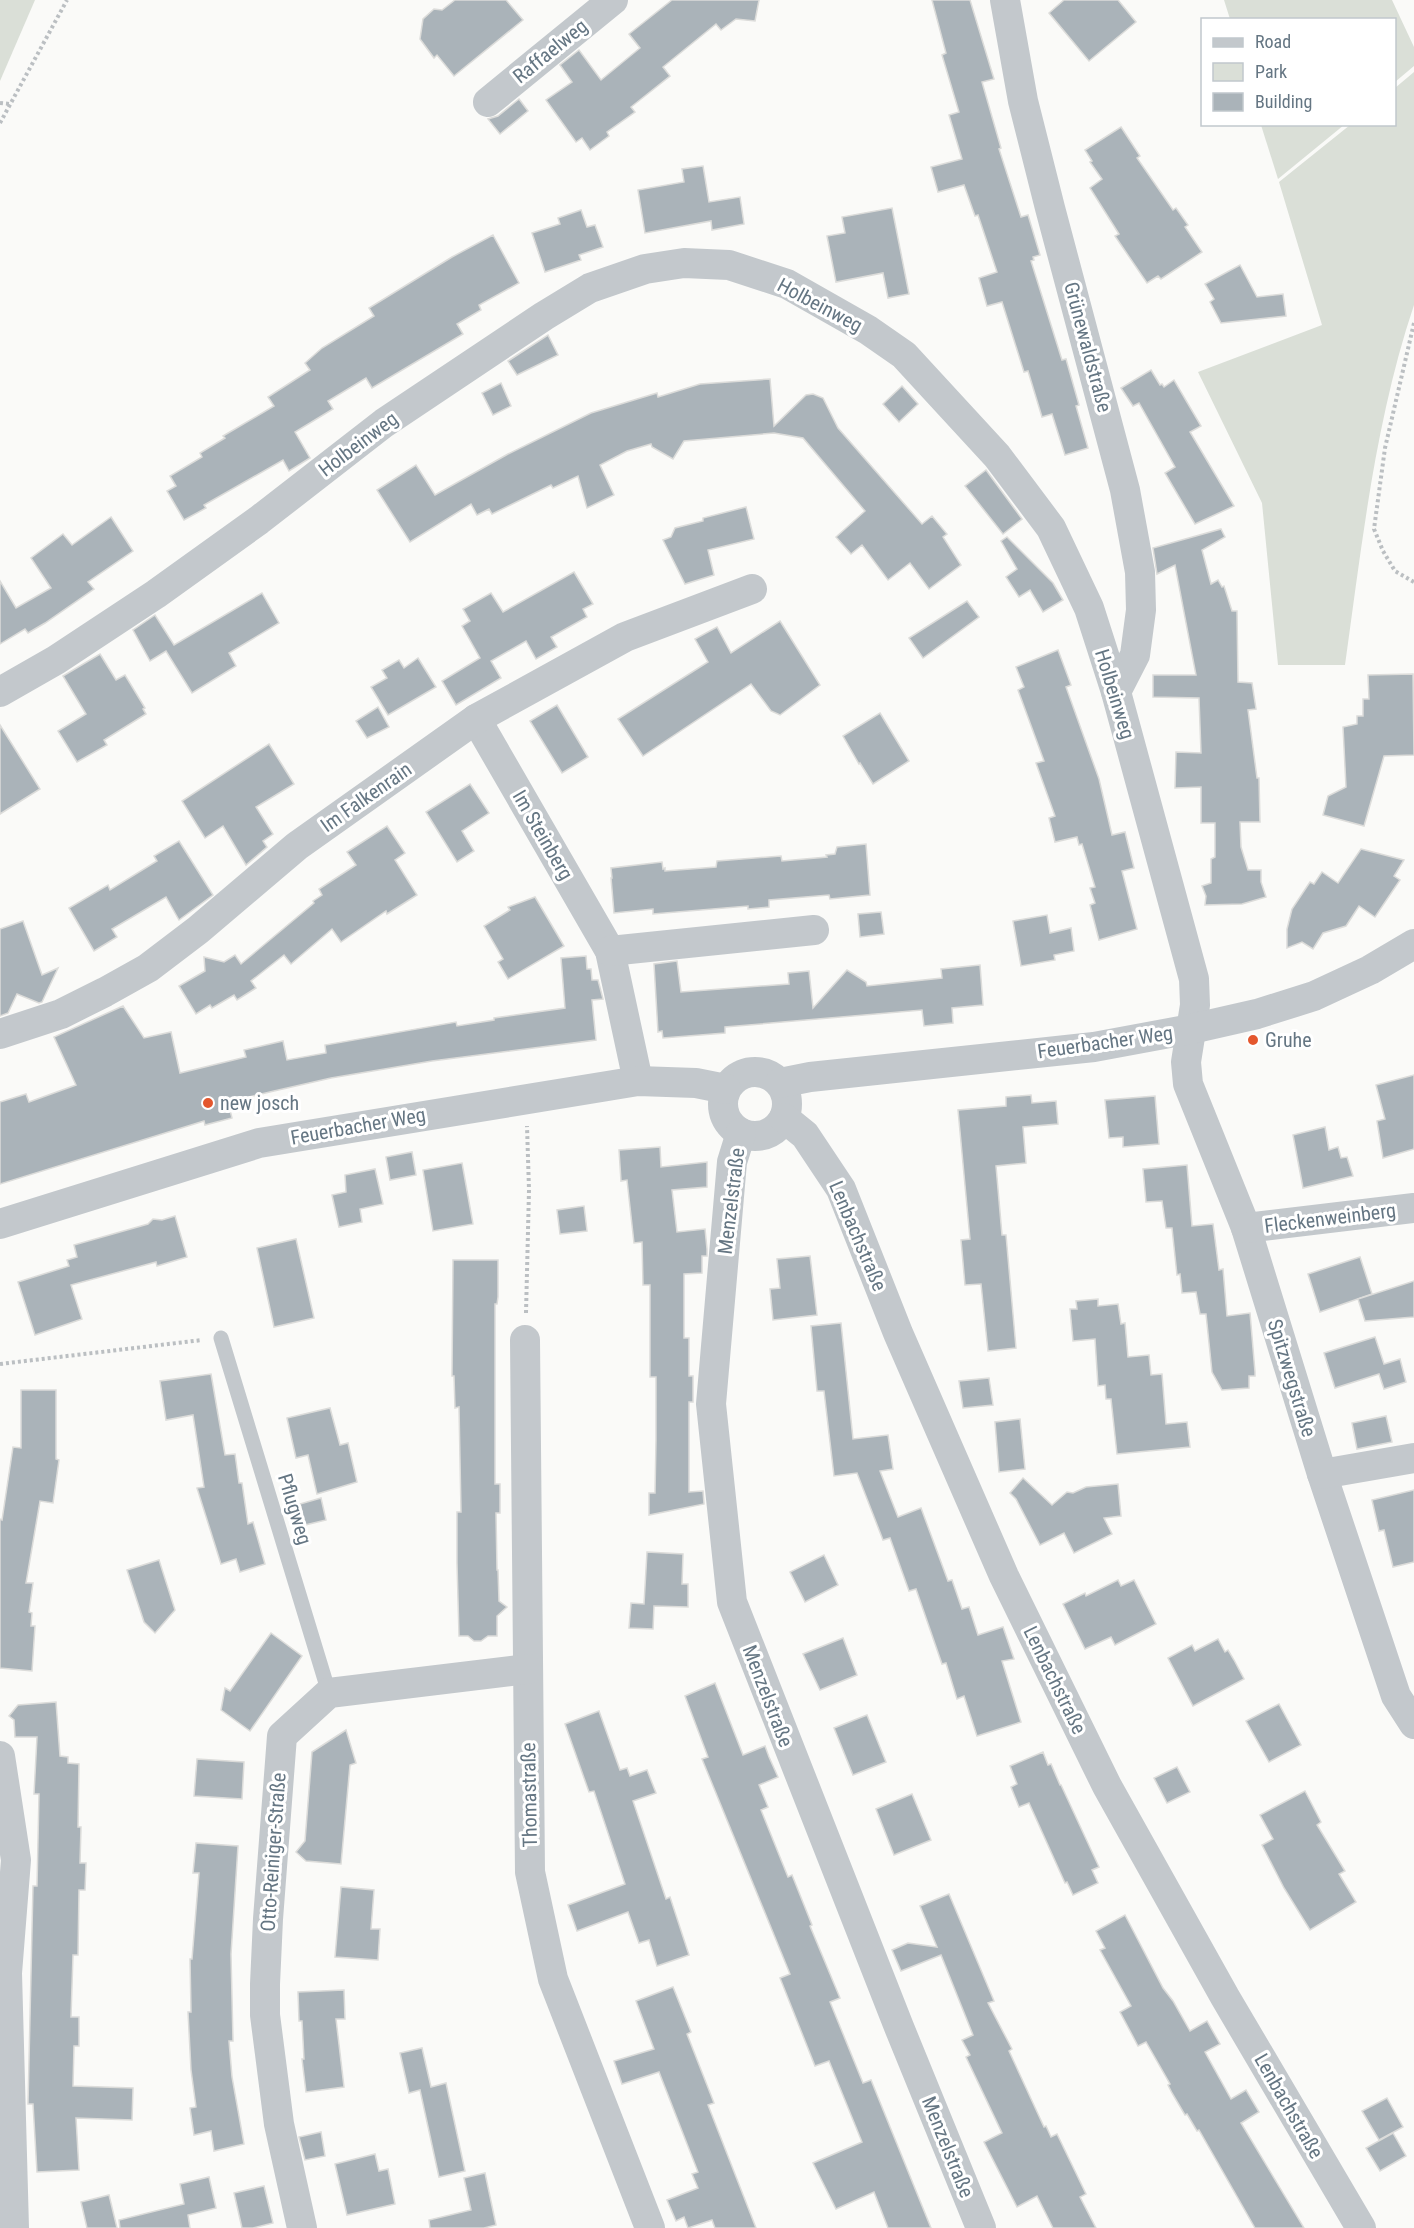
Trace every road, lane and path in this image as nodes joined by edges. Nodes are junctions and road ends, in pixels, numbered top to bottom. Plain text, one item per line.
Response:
1 (67, 0) edge
2 (613, 0) edge
3 (1005, 0) edge
4 (488, 102) dead end
5 (0, 103) edge
6 (10, 104) junction
7 (0, 123) edge
8 (1414, 323) edge
9 (1414, 582) edge
10 (752, 589) dead end
11 (0, 692) edge
12 (1116, 692) junction
13 (476, 719) junction
14 (814, 930) dead end
15 (1414, 944) edge
16 (610, 951) junction
17 (1191, 1029) junction
18 (0, 1034) edge
19 (638, 1081) junction
20 (780, 1083) junction
21 (726, 1089) junction
22 (525, 1098) junction
23 (784, 1118) junction
24 (741, 1133) junction
25 (1414, 1208) edge
26 (0, 1224) edge
27 (1246, 1228) junction
28 (221, 1338) joint
29 (525, 1340) joint
30 (0, 1364) edge
31 (1414, 1458) edge
32 (1322, 1474) junction
33 (527, 1669) junction
34 (329, 1693) junction
35 (1414, 1724) edge
36 (0, 1756) edge
37 (14, 2228) edge
38 (302, 2228) edge
39 (650, 2228) edge
40 (981, 2228) edge
41 (1361, 2228) edge

1 - 6 path
2 - 4 street, Raffaelweg
3 - 12 street, Grünewaldstraße
5 - 6 path
6 - 7 path
8 - 9 path
10 - 13 street, Im Falkenrain
11 - 12 street, Holbeinweg
12 - 17 street, Holbeinweg
13 - 16 street, Im Steinberg
13 - 18 street, Im Falkenrain
14 - 16 street
15 - 17 street, Feuerbacher Weg
16 - 19 street, Im Steinberg
17 - 20 street, Feuerbacher Weg
17 - 27 street, Spitzwegstraße
19 - 21 street, Feuerbacher Weg
19 - 22 street, Feuerbacher Weg
20 - 21 street
20 - 23 street
21 - 24 street
22 - 26 street, Feuerbacher Weg
22 - 29 path
23 - 24 street
23 - 41 street, Lenbachstraße
24 - 40 street, Menzelstraße
25 - 27 street, Fleckenweinberg
27 - 32 street, Spitzwegstraße
28 - 30 path
28 - 34 lane, Pflugweg
29 - 33 street, Thomastraße
31 - 32 street
32 - 35 street, Spitzwegstraße
33 - 34 street
33 - 39 street, Thomastraße
34 - 38 street, Otto-Reiniger-Straße
36 - 37 street

